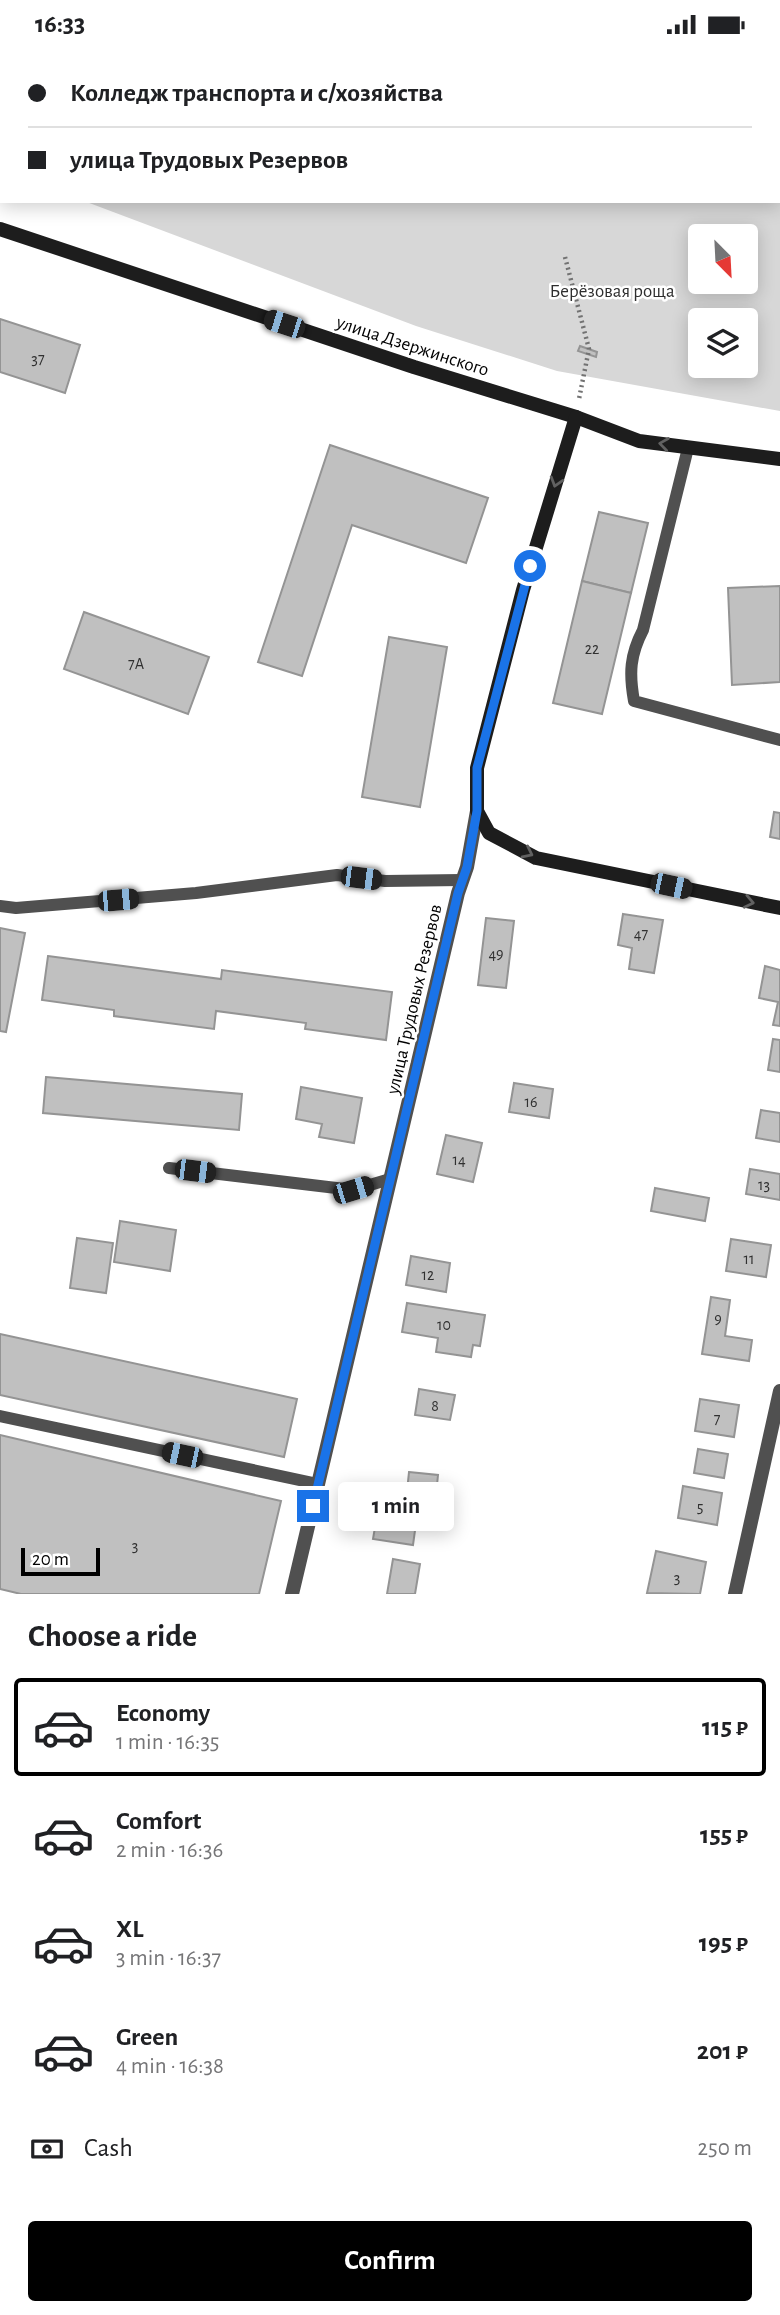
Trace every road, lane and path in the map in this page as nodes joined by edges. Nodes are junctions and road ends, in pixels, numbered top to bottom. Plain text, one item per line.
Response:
1 (0, 229) edge
2 (565, 257) dead end
3 (576, 417) junction
4 (688, 448) junction
5 (780, 459) edge
6 (780, 740) edge
7 (477, 811) junction
8 (462, 880) junction
9 (0, 906) edge
10 (780, 908) edge
11 (169, 1168) dead end
12 (390, 1179) junction
13 (780, 1391) edge
14 (0, 1416) edge
15 (318, 1484) junction
16 (292, 1594) edge
17 (735, 1594) edge

1 - 3 main road, улица Дзержинского
2 - 3 path
4 -> 3 main road, улица Дзержинского
3 -> 7 main road, улица Трудовых Резервов
4 - 5 main road, улица Дзержинского
4 - 6 lane
7 - 8 street, улица Трудовых Резервов
7 -> 10 main road
8 - 9 lane
8 - 12 street, улица Трудовых Резервов
11 - 12 lane
12 - 15 street, улица Трудовых Резервов
13 - 17 street
14 - 15 lane
15 - 16 street, улица Трудовых Резервов

